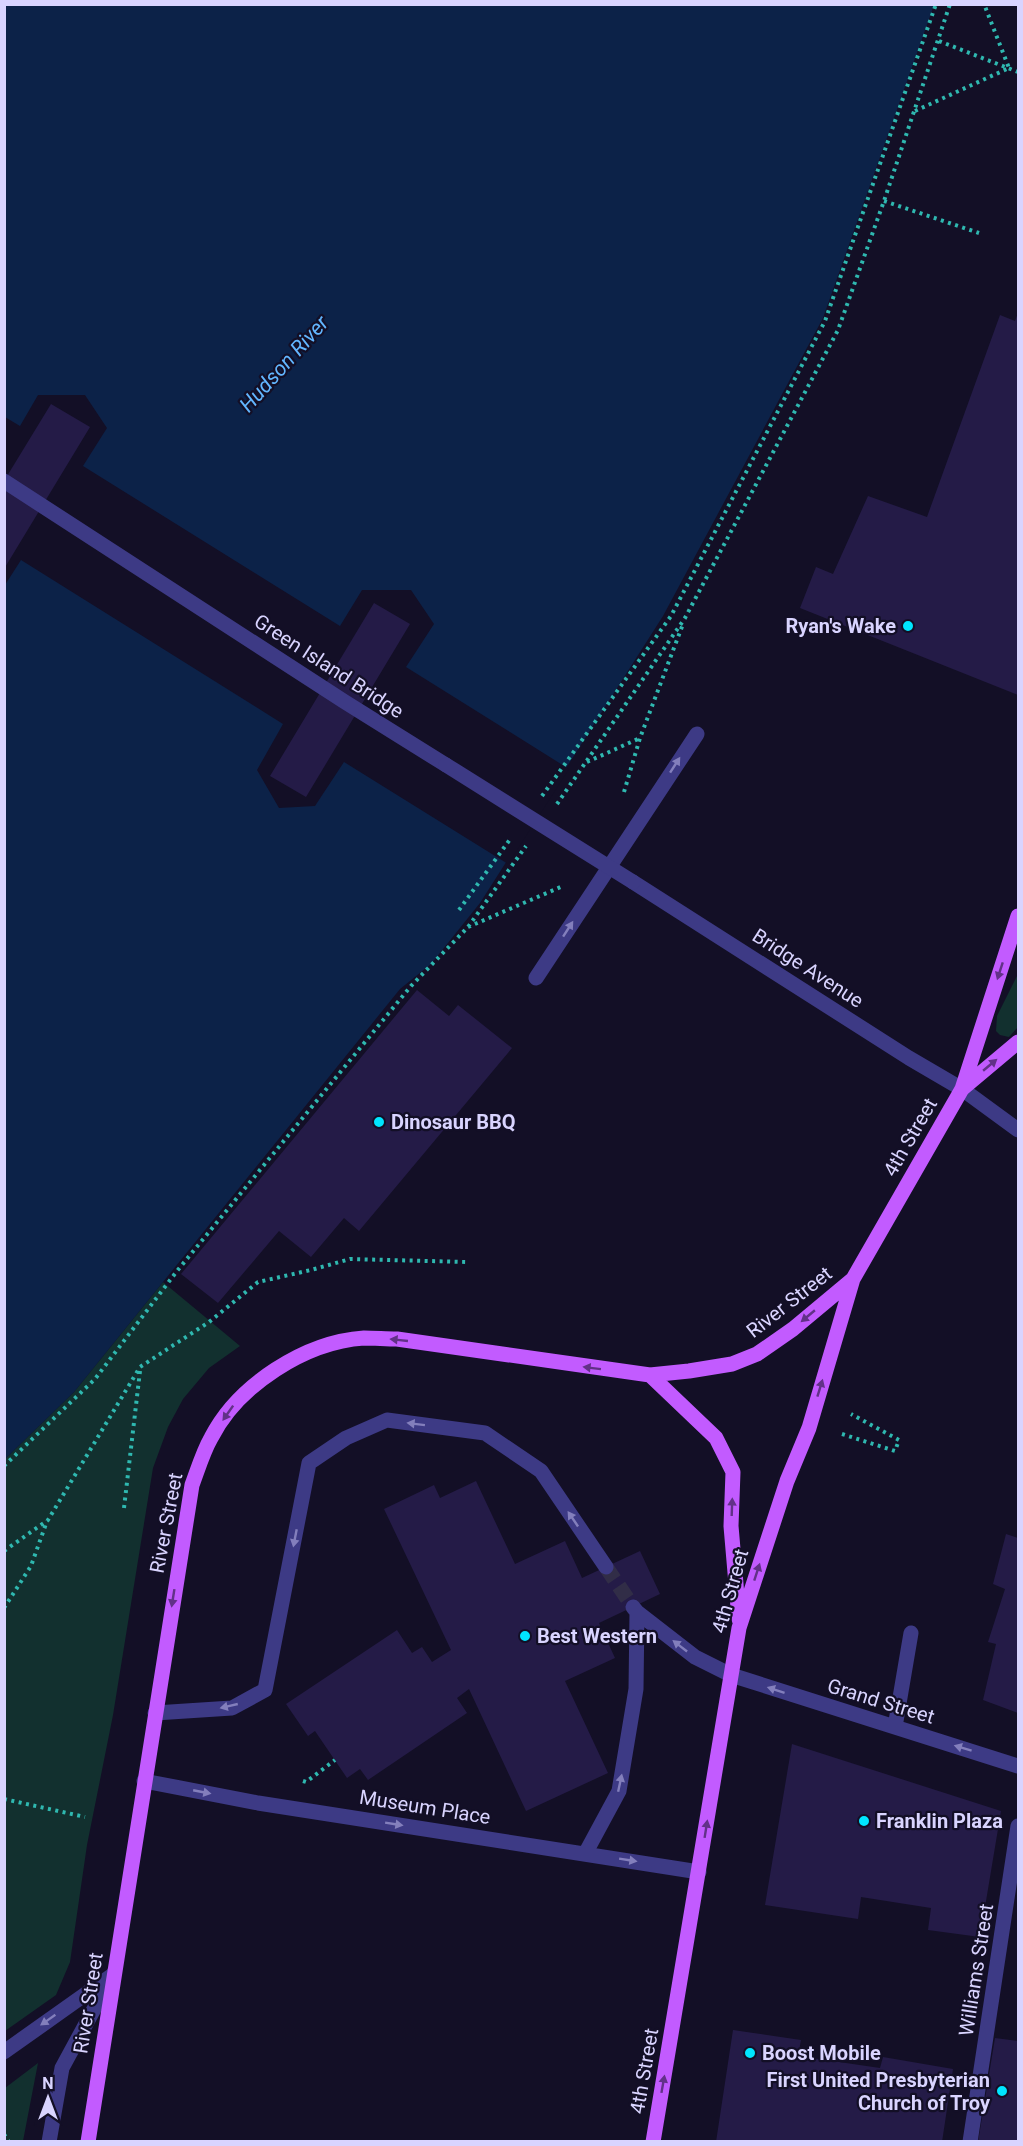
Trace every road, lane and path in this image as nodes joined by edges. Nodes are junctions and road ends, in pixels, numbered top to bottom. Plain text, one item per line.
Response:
1 (936, 4) edge
2 (950, 4) edge
3 (984, 4) edge
4 (939, 41) junction
5 (1009, 68) junction
6 (1018, 72) edge
7 (915, 111) junction
8 (884, 201) junction
9 (980, 233) dead end
10 (4, 481) edge
11 (685, 618) junction
12 (697, 734) dead end
13 (640, 738) junction
14 (586, 762) junction
15 (541, 797) dead end
16 (622, 799) dead end
17 (551, 811) dead end
18 (514, 835) dead end
19 (530, 840) dead end
20 (633, 882) joint
21 (564, 886) dead end
22 (459, 910) dead end
23 (1018, 916) edge
24 (468, 927) junction
25 (536, 978) dead end
26 (1018, 1042) edge
27 (962, 1089) junction
28 (1018, 1130) edge
29 (467, 1262) dead end
30 (853, 1279) junction
31 (140, 1367) junction
32 (650, 1375) junction
33 (851, 1414) dead end
34 (842, 1434) dead end
35 (4, 1466) edge
36 (124, 1508) dead end
37 (48, 1520) junction
38 (4, 1551) edge
39 (606, 1567) tunnel mouth
40 (4, 1608) edge
41 (739, 1628) junction
42 (911, 1633) dead end
43 (731, 1675) junction
44 (155, 1713) junction
45 (895, 1727) junction
46 (335, 1760) dead end
47 (1018, 1766) edge
48 (295, 1780) dead end
49 (144, 1781) junction
50 (4, 1799) edge
51 (85, 1817) dead end
52 (1018, 1826) edge
53 (585, 1854) junction
54 (699, 1872) junction
55 (113, 1974) junction
56 (4, 2052) edge
57 (4, 2134) edge
58 (9, 2142) edge
59 (49, 2142) edge
60 (88, 2142) edge
61 (653, 2142) edge
62 (970, 2142) edge

1 - 15 path
2 - 4 path
3 - 5 path
4 - 5 path
4 - 7 path
5 - 6 path
5 - 7 path
7 - 8 path
8 - 9 path
8 - 11 path
10 - 20 street, Green Island Bridge, bridge
11 - 13 path
11 - 14 path
25 -> 12 street
13 - 14 path
13 - 16 path
14 - 17 path
18 - 22 path
19 - 24 path
20 - 27 street, Bridge Avenue
21 - 24 path
23 -> 27 main road
24 - 35 path
27 -> 26 main road
27 - 28 street, Bridge Avenue
27 - 30 main road, 4th Street
29 - 31 path
30 -> 32 main road, River Street
41 -> 30 main road, 4th Street
31 - 36 path
31 - 37 path
41 -> 32 main road
32 -> 44 main road, River Street
33 - 34 path
37 - 38 path
37 - 40 path
39 -> 44 street
41 - 43 main road, 4th Street
42 - 45 street
45 -> 43 street, Grand Street
43 - 53 street, Grand Street
54 -> 43 main road, 4th Street
44 - 49 main road, River Street
47 -> 45 street, Grand Street
46 - 48 path
49 -> 53 street, Museum Place
49 - 55 main road, River Street
50 - 51 path
52 - 62 street, Williams Street
53 -> 54 street, Museum Place
61 -> 54 main road, 4th Street
55 -> 56 street
55 - 59 street
55 - 60 main road, River Street
57 - 58 path

